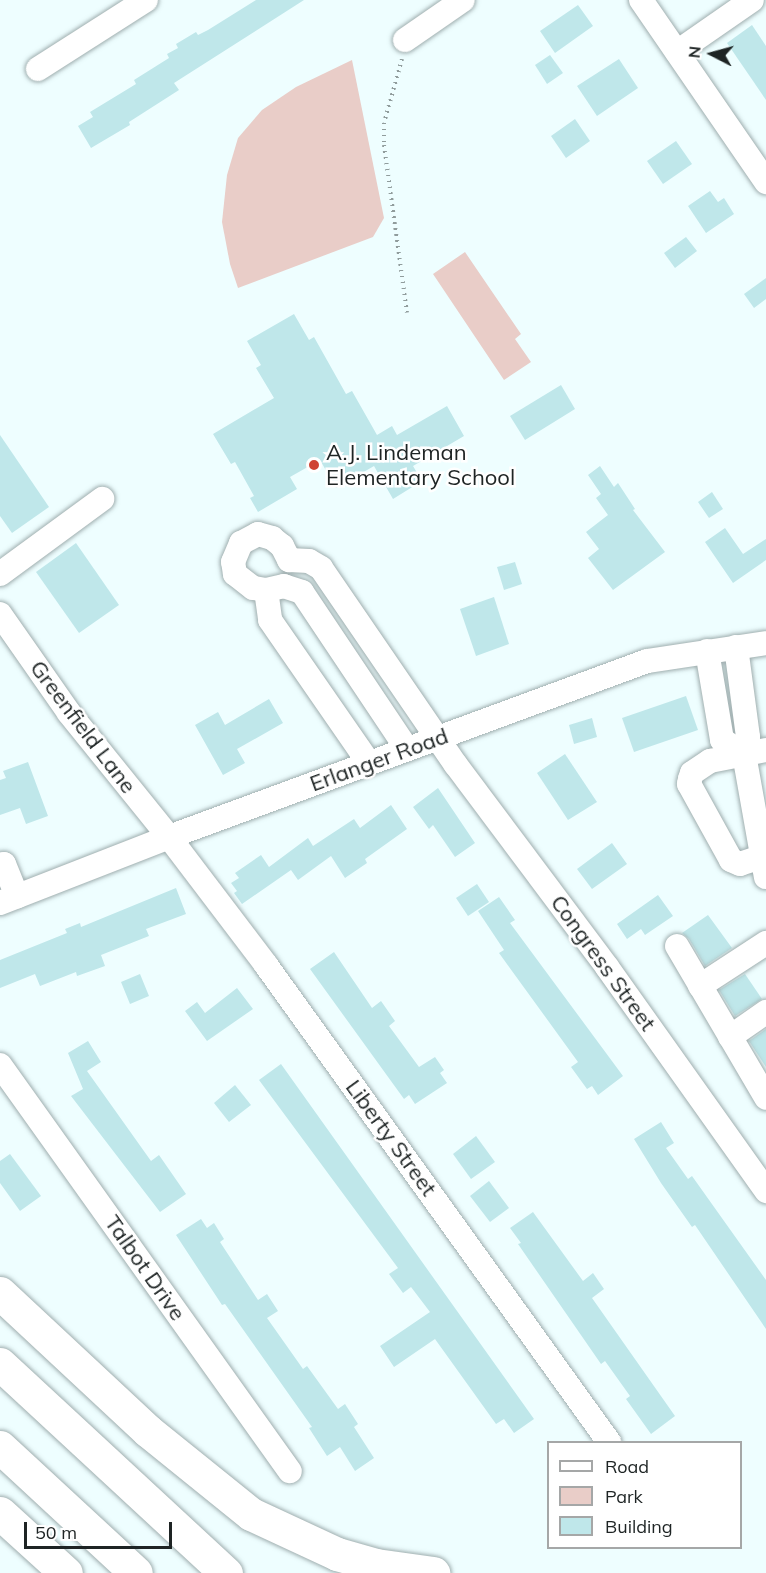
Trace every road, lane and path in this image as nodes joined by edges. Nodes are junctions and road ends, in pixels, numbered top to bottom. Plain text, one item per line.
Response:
1 (146, 0) edge
2 (463, 0) edge
3 (641, 0) edge
4 (752, 0) edge
5 (405, 40) joint
6 (677, 52) junction
7 (38, 69) dead end
8 (766, 182) edge
9 (407, 312) dead end
10 (102, 500) dead end
11 (0, 574) edge
12 (266, 590) junction
13 (0, 615) edge
14 (766, 643) edge
15 (736, 647) junction
16 (707, 651) junction
17 (437, 738) junction
18 (407, 749) junction
19 (755, 752) edge
20 (369, 763) junction
21 (169, 837) junction
22 (0, 865) edge
23 (764, 867) edge
24 (9, 900) edge
25 (766, 943) edge
26 (677, 946) dead end
27 (700, 986) junction
28 (766, 1012) edge
29 (730, 1037) junction
30 (0, 1065) edge
31 (766, 1098) edge
32 (766, 1191) edge
33 (0, 1293) edge
34 (0, 1364) edge
35 (608, 1441) edge
36 (0, 1447) edge
37 (290, 1471) dead end
38 (0, 1513) edge
39 (66, 1573) edge
40 (136, 1573) edge
41 (226, 1573) edge
42 (433, 1573) edge

1 - 7 street
2 - 5 street
3 - 6 street
4 - 6 street
5 - 9 path
6 - 8 street
10 - 11 street
12 - 17 street, Congress Street
12 - 18 street
12 - 20 street
13 - 21 street, Greenfield Lane
14 - 15 street, Erlanger Road
15 - 16 street, Erlanger Road
15 - 19 street
16 - 17 street, Erlanger Road
16 - 19 street
17 - 18 street, Erlanger Road
17 - 32 street, Congress Street
18 - 20 street, Erlanger Road
19 - 23 street
19 - 23 street
20 - 21 street, Erlanger Road
21 - 24 street, Erlanger Road
21 - 35 street, Liberty Street
22 - 24 street
25 - 27 street
26 - 27 street
27 - 29 street
28 - 29 street
29 - 31 street
30 - 37 street, Talbot Drive
33 - 42 highway
34 - 41 highway
36 - 40 highway
38 - 39 highway

